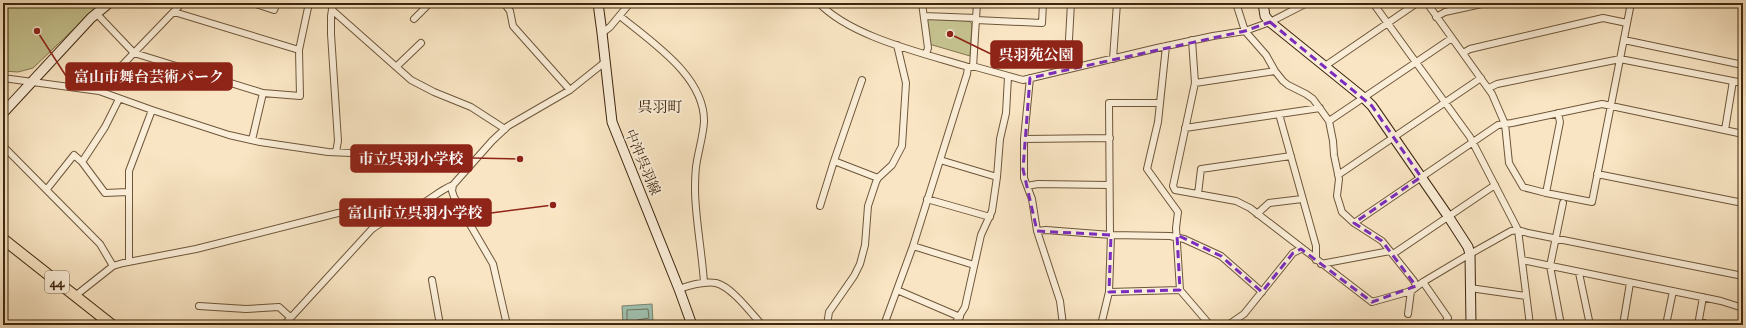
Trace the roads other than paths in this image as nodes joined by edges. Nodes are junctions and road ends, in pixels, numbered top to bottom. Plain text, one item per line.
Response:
1 (109, 3) edge
2 (182, 3) edge
3 (253, 3) edge
4 (277, 3) edge
5 (309, 3) edge
6 (333, 3) edge
7 (430, 3) edge
8 (504, 3) edge
9 (598, 3) edge
10 (630, 3) edge
11 (819, 3) edge
12 (922, 3) edge
13 (977, 3) edge
14 (1043, 3) edge
15 (1071, 3) edge
16 (1117, 3) edge
17 (1236, 3) edge
18 (1263, 3) edge
19 (1307, 3) edge
20 (1373, 3) edge
21 (1417, 3) edge
22 (1427, 3) edge
23 (1486, 3) edge
24 (1631, 3) edge
25 (332, 10) junction
26 (174, 12) junction
27 (96, 13) junction
28 (620, 16) junction
29 (924, 16) junction
30 (1436, 17) junction
31 (414, 19) dead end
32 (976, 19) junction
33 (1270, 22) junction
34 (1388, 23) junction
35 (1627, 23) junction
36 (1245, 31) junction
37 (602, 33) junction
38 (1452, 38) junction
39 (1069, 39) dead end
40 (1192, 40) junction
41 (1624, 40) junction
42 (421, 43) dead end
43 (897, 45) junction
44 (1166, 46) junction
45 (299, 50) junction
46 (1463, 52) junction
47 (134, 53) junction
48 (926, 54) junction
49 (1113, 59) junction
50 (1620, 59) junction
51 (605, 62) junction
52 (1416, 63) junction
53 (1743, 65) edge
54 (1324, 66) junction
55 (396, 67) junction
56 (970, 67) junction
57 (1275, 71) junction
58 (1008, 77) junction
59 (3, 78) edge
60 (1030, 78) junction
61 (1481, 78) junction
62 (862, 80) dead end
63 (33, 81) junction
64 (1734, 82) junction
65 (1195, 83) junction
66 (1743, 83) edge
67 (1489, 88) junction
68 (570, 90) junction
69 (99, 91) junction
70 (263, 93) junction
71 (1364, 98) junction
72 (119, 99) junction
73 (1445, 102) junction
74 (1160, 103) junction
75 (1610, 107) junction
76 (1320, 108) junction
77 (152, 110) junction
78 (3, 112) edge
79 (1558, 113) junction
80 (1279, 114) junction
81 (1329, 121) junction
82 (1505, 124) junction
83 (1185, 128) junction
84 (505, 129) junction
85 (1725, 130) junction
86 (1743, 134) edge
87 (1395, 137) junction
88 (1110, 138) junction
89 (1024, 139) junction
90 (252, 140) junction
91 (1472, 142) junction
92 (3, 146) edge
93 (336, 152) junction
94 (1291, 156) junction
95 (940, 160) junction
96 (834, 161) junction
97 (82, 162) junction
98 (472, 162) junction
99 (1597, 174) junction
100 (1338, 175) junction
101 (998, 177) junction
102 (1421, 177) junction
103 (878, 178) junction
104 (453, 185) junction
105 (1109, 185) junction
106 (1495, 185) junction
107 (1027, 186) junction
108 (47, 189) junction
109 (128, 192) junction
110 (1546, 193) junction
111 (1198, 194) junction
112 (1302, 198) junction
113 (927, 199) junction
114 (1563, 203) dead end
115 (1743, 203) edge
116 (820, 206) dead end
117 (1257, 214) junction
118 (1448, 216) junction
119 (990, 217) junction
120 (386, 220) junction
121 (1354, 223) junction
122 (1518, 230) junction
123 (1037, 231) junction
124 (1110, 235) junction
125 (1177, 237) junction
126 (3, 239) edge
127 (1556, 239) junction
128 (912, 246) junction
129 (1301, 249) junction
130 (1391, 253) junction
131 (1470, 254) junction
132 (1522, 260) junction
133 (129, 262) junction
134 (1319, 262) junction
135 (113, 266) junction
136 (974, 266) junction
137 (1550, 266) junction
138 (1579, 273) junction
139 (1743, 276) edge
140 (432, 280) dead end
141 (1422, 282) junction
142 (704, 283) junction
143 (1630, 283) junction
144 (1413, 288) junction
145 (1470, 288) junction
146 (679, 289) junction
147 (897, 290) junction
148 (1180, 290) junction
149 (1673, 291) junction
150 (1110, 292) junction
151 (1262, 292) junction
152 (75, 296) junction
153 (1526, 296) junction
154 (1703, 297) junction
155 (199, 306) dead end
156 (1743, 308) edge
157 (1408, 314) dead end
158 (290, 317) junction
159 (960, 317) junction
160 (1698, 323) edge
161 (112, 325) edge
162 (284, 325) edge
163 (440, 325) edge
164 (507, 325) edge
165 (692, 325) edge
166 (762, 325) edge
167 (827, 325) edge
168 (884, 325) edge
169 (954, 325) edge
170 (1063, 325) edge
171 (1101, 325) edge
172 (1210, 325) edge
173 (1228, 325) edge
174 (1443, 325) edge
175 (1471, 325) edge
176 (1530, 325) edge
177 (1561, 325) edge
178 (1590, 325) edge
179 (1622, 325) edge
180 (1666, 325) edge
181 (1709, 325) edge

1 - 27 main road
2 - 26 street
3 - 4 street
5 - 45 street
6 - 25 street
7 - 31 street
8 - 68 street
9 - 37 main road, 中沖呉羽線
10 - 28 street
11 - 43 street
12 - 29 street
13 - 32 street
14 - 32 street
15 - 39 street
16 - 49 street
17 - 36 street
18 - 33 main road
19 - 33 street
20 - 34 street
21 - 34 street
22 - 30 street
23 - 30 street
24 - 35 street
25 - 55 street
25 - 93 street
26 - 45 street
26 - 47 street
27 - 47 street
27 - 63 main road
28 - 37 street
28 - 142 street
29 - 32 street
29 - 48 street
30 - 38 street
32 - 56 street
33 - 36 street
33 - 54 main road
34 - 52 street
34 - 54 street
35 - 41 street
35 - 46 street
36 - 40 street
36 - 57 street
37 - 51 main road, 中沖呉羽線
38 - 46 street
38 - 52 street
40 - 44 street
40 - 65 street
41 - 50 street
41 - 53 street
42 - 55 street
43 - 48 street
43 - 103 street
44 - 49 street
44 - 74 street
45 - 70 street
46 - 61 street
47 - 69 street
47 - 70 street
48 - 56 street
49 - 60 street
50 - 64 street
50 - 67 street
50 - 75 street
51 - 68 street
51 - 146 main road, 中沖呉羽線
52 - 71 street
52 - 73 street
54 - 71 main road
55 - 84 street
56 - 58 street
56 - 95 street
57 - 65 street
57 - 76 street
58 - 60 street
58 - 101 street
59 - 63 street
60 - 89 street
61 - 67 street
61 - 73 street
62 - 96 street
63 - 69 street
63 - 78 main road
64 - 66 street
64 - 85 street
65 - 83 street
67 - 82 street
68 - 84 street
69 - 72 street
70 - 90 street
71 - 81 street
71 - 87 main road
72 - 77 street
72 - 97 street
73 - 87 street
73 - 91 street
74 - 88 street
74 - 125 street
75 - 79 street
75 - 85 street
75 - 99 street
76 - 80 street
76 - 81 street
77 - 90 street
77 - 109 street
79 - 82 street
79 - 110 street
80 - 83 street
80 - 94 street
81 - 100 street
82 - 91 street
82 - 110 street
83 - 111 street
84 - 98 street
85 - 86 street
87 - 100 street
87 - 102 main road
88 - 89 street
88 - 105 street
89 - 107 street
90 - 93 street
91 - 102 street
91 - 106 street
92 - 108 street
93 - 98 street
94 - 111 street
94 - 112 street
95 - 101 street
95 - 113 street
96 - 103 street
96 - 116 street
97 - 108 street
97 - 109 street
98 - 104 street
99 - 110 street
99 - 115 street
100 - 121 street
101 - 119 street
102 - 118 main road
102 - 121 street
103 - 167 street
104 - 120 street
104 - 164 street
105 - 107 street
105 - 124 street
106 - 118 street
106 - 122 street
107 - 123 street
108 - 135 street
109 - 133 street
111 - 117 street
112 - 117 street
112 - 134 street
113 - 119 street
113 - 128 street
114 - 127 street
117 - 129 street
118 - 130 street
118 - 131 main road
119 - 136 street
120 - 133 street
120 - 158 street
121 - 130 street
122 - 127 street
122 - 131 street
122 - 132 street
123 - 124 street
123 - 170 street
124 - 125 street
124 - 150 street
125 - 148 street
125 - 151 street
126 - 152 main road, 44
127 - 137 street
127 - 139 street
128 - 136 street
128 - 147 street
129 - 134 street
129 - 151 street
130 - 134 street
130 - 144 street
131 - 141 street
131 - 145 main road
132 - 137 street
132 - 153 street
133 - 135 street
134 - 144 street
135 - 152 street
136 - 159 street
137 - 138 street
137 - 177 street
138 - 143 street
138 - 178 street
140 - 163 street
141 - 144 street
141 - 174 street
142 - 146 street
142 - 166 street
143 - 149 street
143 - 179 street
144 - 157 street
145 - 153 street
145 - 175 main road
146 - 165 main road, 中沖呉羽線
147 - 159 street
147 - 168 street
148 - 150 street
148 - 172 street
149 - 154 street
149 - 180 street
150 - 171 street
151 - 173 street
152 - 161 main road, 44
153 - 176 street
154 - 156 street
154 - 160 street
155 - 158 street
158 - 162 street
159 - 169 street
160 - 181 street

